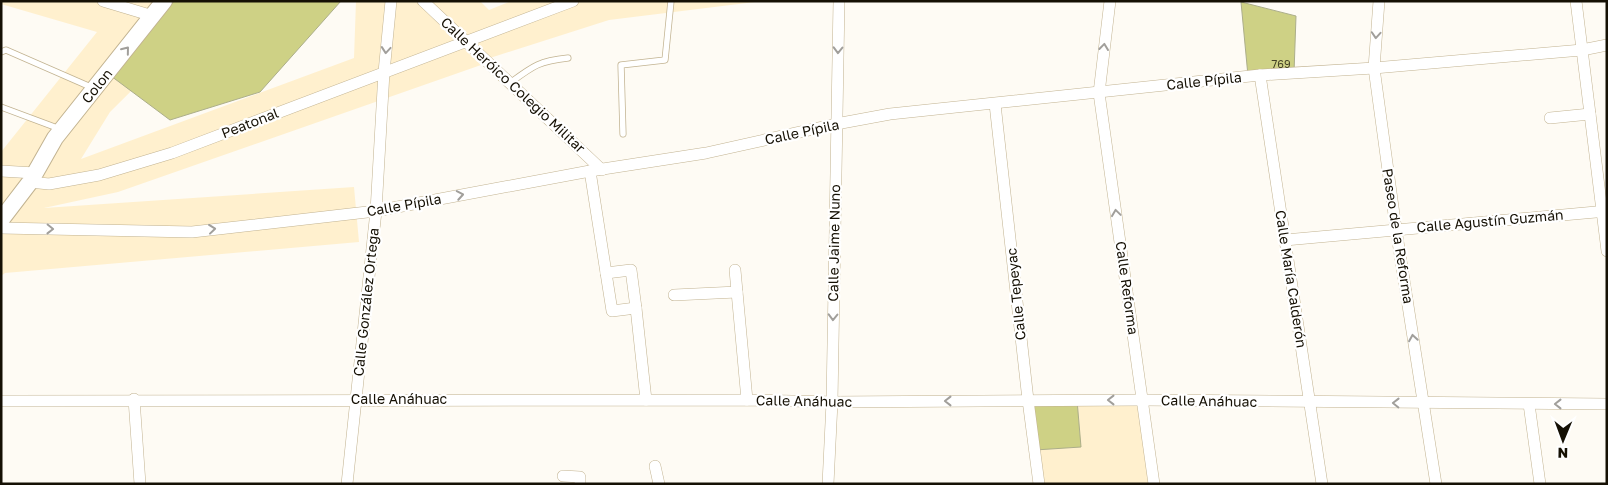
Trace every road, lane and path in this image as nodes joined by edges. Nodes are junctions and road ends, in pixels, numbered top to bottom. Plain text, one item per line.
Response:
1 (103, 1) edge
2 (164, 1) edge
3 (391, 1) edge
4 (423, 1) edge
5 (573, 1) edge
6 (671, 1) edge
7 (839, 1) edge
8 (1110, 1) edge
9 (1378, 1) edge
10 (1576, 1) edge
11 (153, 16) junction
12 (465, 41) junction
13 (1607, 45) edge
14 (1582, 50) junction
15 (1, 52) edge
16 (568, 58) dead end
17 (1374, 68) junction
18 (384, 72) junction
19 (1260, 75) junction
20 (510, 83) junction
21 (94, 89) junction
22 (1099, 93) junction
23 (995, 104) junction
24 (1, 107) edge
25 (1590, 114) junction
26 (1550, 118) dead end
27 (836, 124) junction
28 (62, 129) junction
29 (624, 134) dead end
30 (602, 170) junction
31 (1, 171) edge
32 (590, 171) junction
33 (32, 178) junction
34 (376, 211) junction
35 (1604, 211) edge
36 (1, 220) edge
37 (1, 228) edge
38 (1396, 229) junction
39 (1285, 240) junction
40 (1607, 251) edge
41 (736, 270) dead end
42 (606, 273) junction
43 (737, 292) junction
44 (674, 294) dead end
45 (636, 308) junction
46 (134, 399) junction
47 (356, 399) junction
48 (646, 400) junction
49 (747, 400) junction
50 (1028, 400) junction
51 (1142, 400) junction
52 (1, 401) edge
53 (832, 402) junction
54 (1310, 402) junction
55 (1424, 403) junction
56 (1529, 404) junction
57 (1607, 404) edge
58 (655, 466) dead end
59 (563, 476) dead end
60 (140, 484) edge
61 (347, 484) edge
62 (580, 484) edge
63 (659, 484) edge
64 (828, 484) edge
65 (1039, 484) edge
66 (1154, 484) edge
67 (1322, 484) edge
68 (1436, 484) edge
69 (1540, 484) edge

1 - 11 street
2 - 11 street, Colon
3 -> 18 street, Calle González Ortega
4 - 12 street, Calle Heróico Colegio Militar
5 - 12 street, Peatonal
6 - 29 lane
7 -> 27 street, Calle Jaime Nuno
22 -> 8 street, Calle Reforma
9 -> 17 street, Paseo de la Reforma
10 - 14 street
21 -> 11 street, Colon
12 - 18 street, Peatonal
12 - 20 street, Calle Heróico Colegio Militar
13 - 14 street, Calle Pípila
14 - 17 street, Calle Pípila
14 - 25 street
15 - 21 lane
16 - 20 lane
17 - 19 street, Calle Pípila
17 - 38 street, Paseo de la Reforma
18 - 33 street, Peatonal
18 - 34 street, Calle González Ortega
19 - 22 street, Calle Pípila
19 - 39 street, Calle María Calderón
20 - 30 street, Calle Heróico Colegio Militar
21 - 28 street, Colon
22 - 23 street, Calle Pípila
51 -> 22 street, Calle Reforma
23 - 27 street, Calle Pípila
23 - 50 street, Calle Tepeyac
24 - 28 lane
25 - 26 street
25 - 35 street
27 - 30 street, Calle Pípila
27 -> 53 street, Calle Jaime Nuno
28 - 33 street, Colon
30 - 32 street, Calle Pípila
31 - 33 street, Peatonal
34 -> 32 street, Calle Pípila
32 - 42 street
33 - 36 street, Colon
37 -> 34 street, Calle Pípila
34 - 47 street, Calle González Ortega
35 - 38 street, Calle Agustín Guzmán
35 - 40 street
38 - 39 street, Calle Agustín Guzmán
55 -> 38 street, Paseo de la Reforma
39 - 54 street, Calle María Calderón
41 - 43 street
42 - 45 street
42 - 45 street
43 - 44 street
43 - 49 street
45 - 48 street
46 - 47 street, Calle Anáhuac
46 - 52 street, Calle Anáhuac
46 - 60 street
47 - 48 street, Calle Anáhuac
47 - 61 street, Calle González Ortega
48 - 49 street, Calle Anáhuac
49 - 53 street, Calle Anáhuac
51 -> 50 street, Calle Anáhuac
50 -> 53 street, Calle Anáhuac
50 - 65 street, Calle Tepeyac
51 - 54 street, Calle Anáhuac
51 - 66 street, Calle Reforma
53 - 64 street, Calle Jaime Nuno
55 -> 54 street, Calle Anáhuac
54 - 67 street, Calle María Calderón
55 - 56 street, Calle Anáhuac
55 - 68 street, Paseo de la Reforma
57 -> 56 street, Calle Anáhuac
56 - 69 street
58 - 63 street
59 - 62 street

